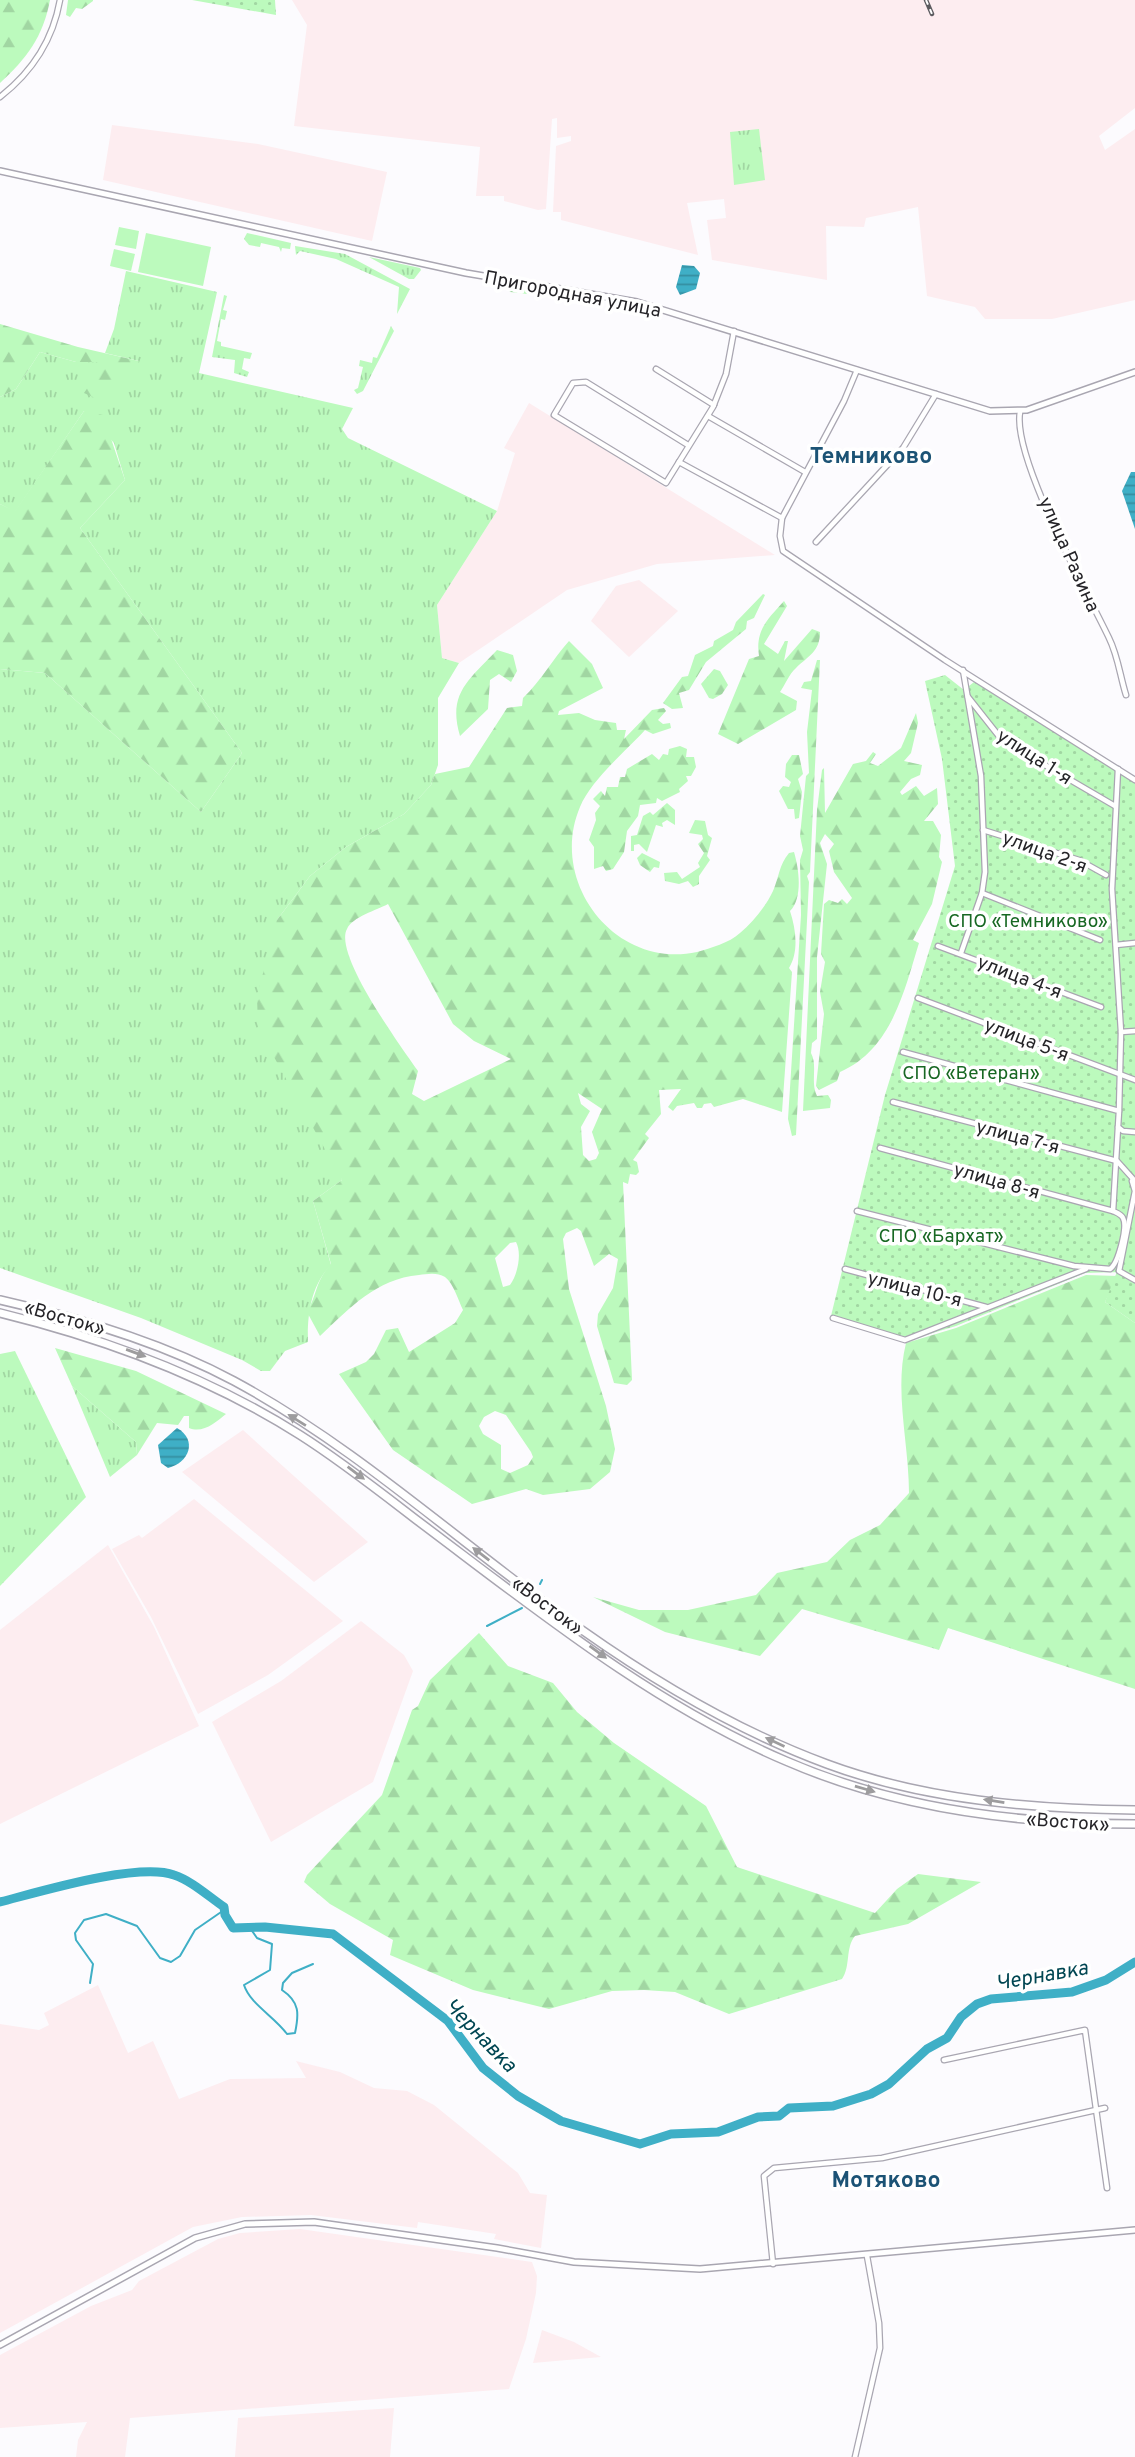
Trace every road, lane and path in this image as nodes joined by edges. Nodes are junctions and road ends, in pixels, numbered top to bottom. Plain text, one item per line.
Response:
1 (60, 0) edge
2 (0, 97) edge
3 (0, 172) edge
4 (734, 330) junction
5 (656, 369) dead end
6 (857, 370) junction
7 (1135, 372) edge
8 (936, 394) junction
9 (714, 405) junction
10 (1020, 412) junction
11 (708, 416) junction
12 (688, 445) junction
13 (679, 462) junction
14 (805, 472) junction
15 (782, 518) junction
16 (817, 542) dead end
17 (962, 670) junction
18 (965, 693) junction
19 (1126, 695) dead end
20 (1118, 769) junction
21 (1135, 780) edge
22 (1115, 807) junction
23 (983, 830) junction
24 (1106, 874) dead end
25 (982, 893) junction
26 (1100, 940) dead end
27 (1135, 943) edge
28 (1116, 945) junction
29 (938, 946) dead end
30 (961, 953) junction
31 (918, 998) dead end
32 (1101, 1007) dead end
33 (1135, 1031) edge
34 (1121, 1032) junction
35 (903, 1052) dead end
36 (1120, 1075) junction
37 (1135, 1080) edge
38 (893, 1102) dead end
39 (1119, 1111) junction
40 (1118, 1126) junction
41 (1135, 1132) edge
42 (880, 1148) dead end
43 (1117, 1161) junction
44 (1133, 1181) edge
45 (1135, 1191) edge
46 (857, 1211) dead end
47 (1114, 1211) junction
48 (845, 1269) dead end
49 (1086, 1269) junction
50 (1135, 1280) edge
51 (0, 1300) edge
52 (986, 1307) junction
53 (0, 1313) edge
54 (833, 1318) dead end
55 (1135, 1810) edge
56 (1135, 1824) edge
57 (944, 2060) dead end
58 (1096, 2108) junction
59 (1105, 2108) dead end
60 (1107, 2188) dead end
61 (1135, 2230) edge
62 (867, 2256) junction
63 (773, 2264) junction
64 (0, 2345) edge
65 (855, 2457) edge

1 - 2 street
3 - 4 street, Пригородная улица
4 - 6 street, Пригородная улица
4 - 9 street
5 - 9 street
6 - 8 street, Пригородная улица
6 - 14 street
7 - 10 street, Пригородная улица
8 - 10 street, Пригородная улица
8 - 16 street
9 - 11 street
10 - 19 street, улица Разина
11 - 12 street
11 - 14 street
12 - 13 street
12 - 13 street
13 - 15 street
14 - 15 street
15 - 17 street
17 - 18 street
17 - 20 street
18 - 22 street, улица 1-я
18 - 23 street
20 - 21 street
20 - 22 street
22 - 28 street
23 - 24 street, улица 2-я
23 - 25 street
25 - 26 street
25 - 30 street
27 - 28 street
28 - 34 street
29 - 30 street, улица 4-я
30 - 32 street, улица 4-я
31 - 36 street, улица 5-я
33 - 34 street
34 - 36 street
35 - 39 street
36 - 37 street, улица 5-я
36 - 39 street
38 - 43 street, улица 7-я
39 - 40 street
40 - 41 street
40 - 43 street
42 - 47 street, улица 8-я
43 - 44 street
43 - 47 street
44 - 45 street
45 - 50 street
46 - 49 street
47 - 49 street
48 - 52 street, улица 10-я
49 - 52 street
55 -> 51 highway, «Восток»
52 - 54 street
53 -> 56 highway, «Восток»
57 - 58 street
58 - 59 street
58 - 60 street
58 - 63 street
61 - 62 street
62 - 63 street
62 - 65 street
63 - 64 street

